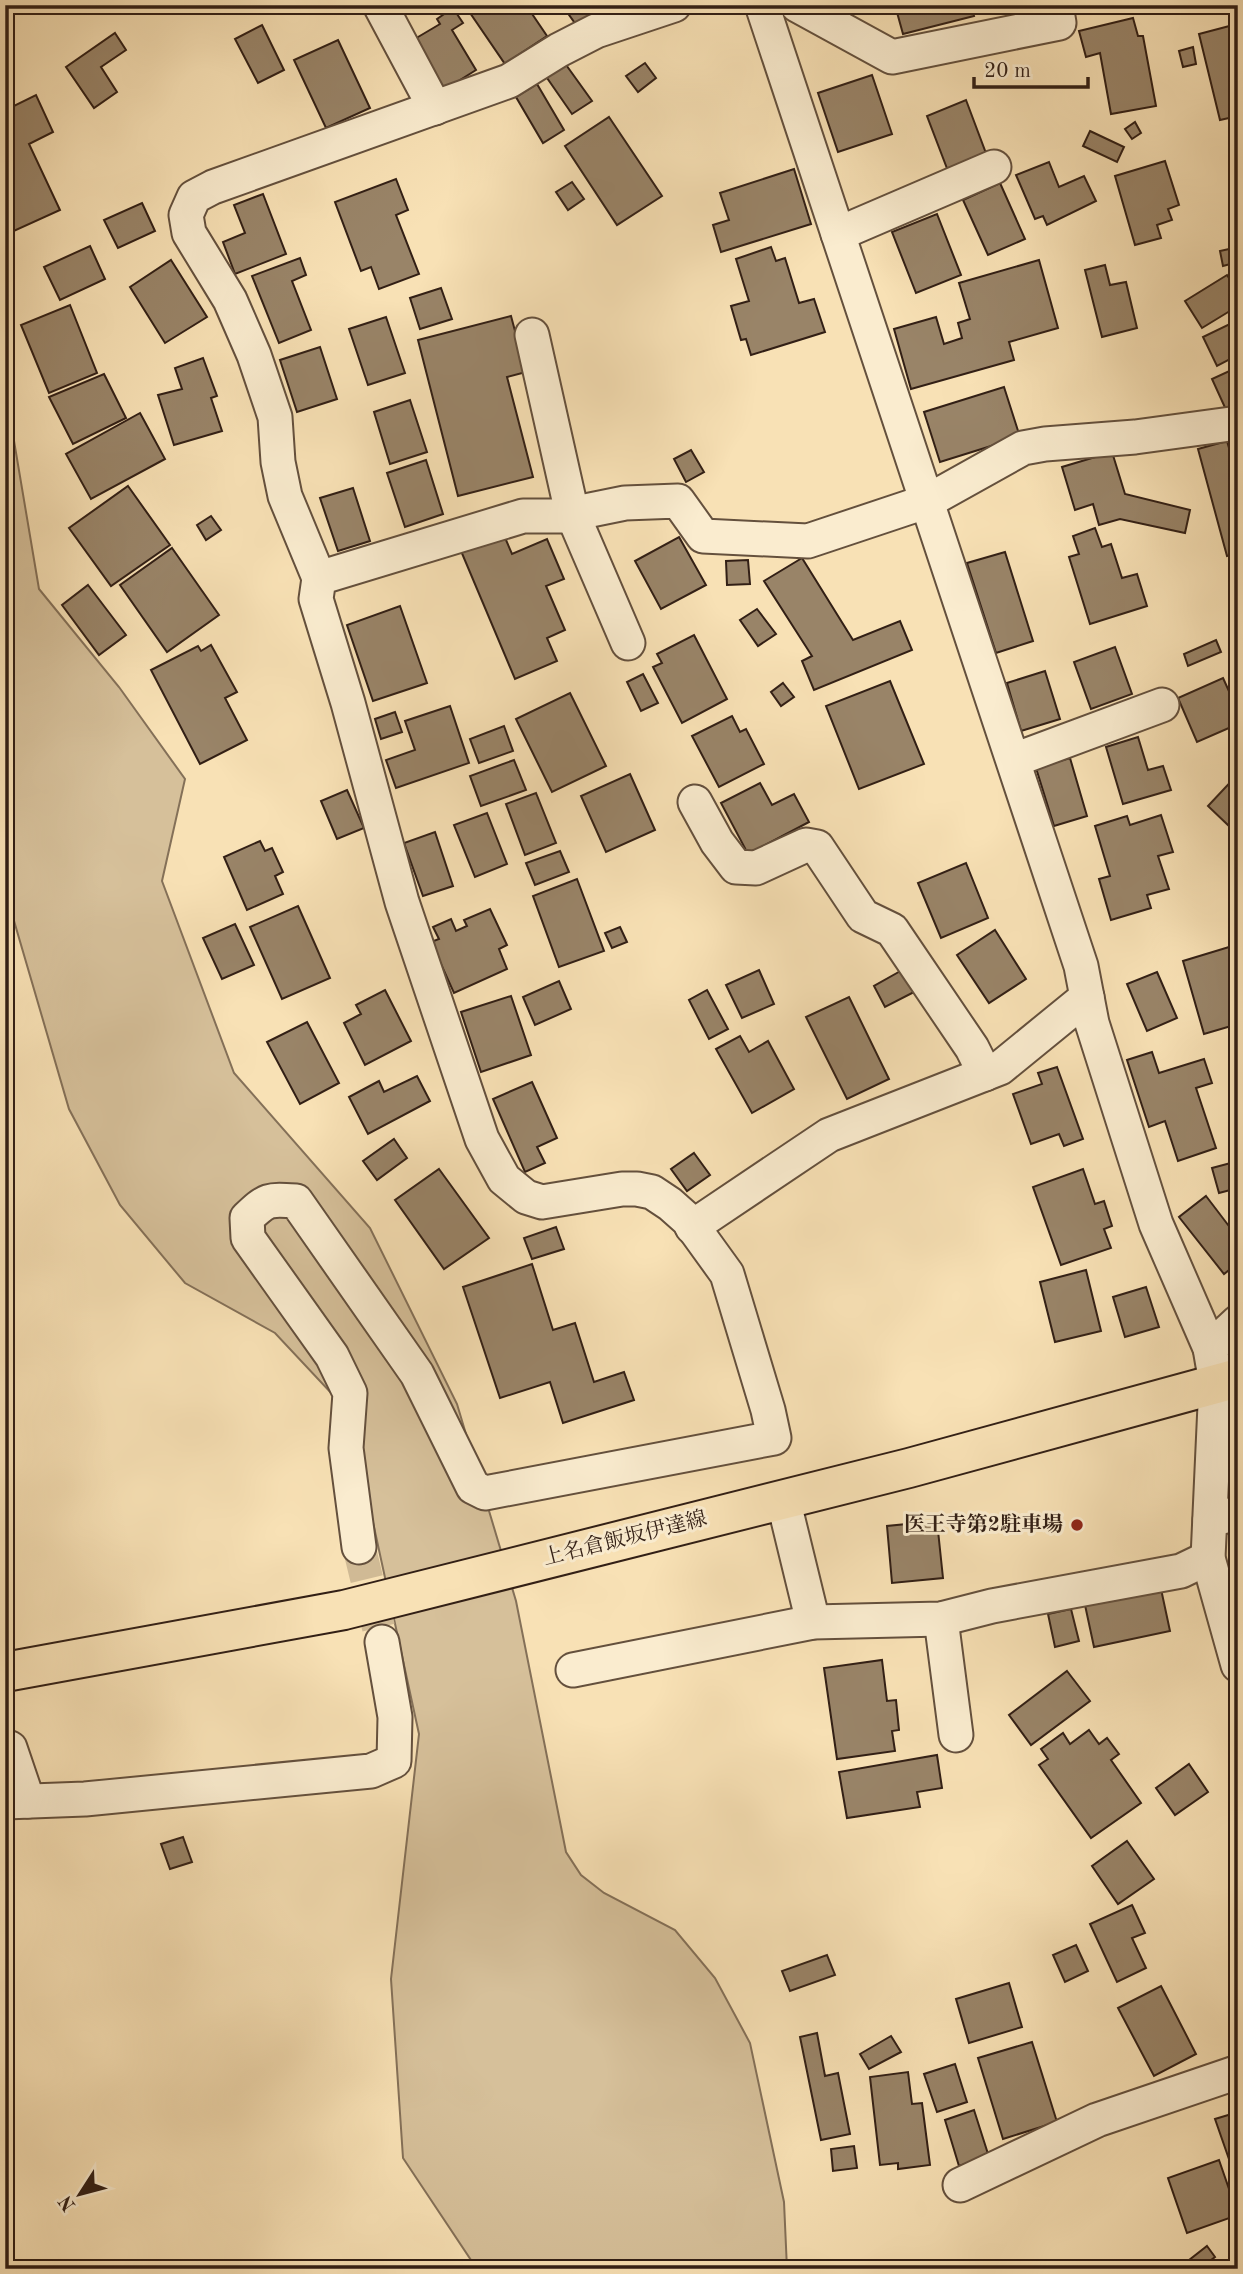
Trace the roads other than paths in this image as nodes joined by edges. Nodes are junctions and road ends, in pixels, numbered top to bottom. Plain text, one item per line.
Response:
1 (380, 5) edge
2 (674, 5) edge
3 (762, 5) edge
4 (797, 5) edge
5 (1056, 5) edge
6 (435, 108) junction
7 (994, 167) dead end
8 (838, 234) junction
9 (533, 335) dead end
10 (1238, 423) edge
11 (928, 501) junction
12 (572, 513) junction
13 (318, 578) junction
14 (628, 643) dead end
15 (1162, 705) dead end
16 (1014, 761) junction
17 (695, 802) dead end
18 (1087, 997) junction
19 (985, 1074) junction
20 (692, 1227) junction
21 (1238, 1322) edge
22 (1221, 1370) edge
23 (783, 1499) junction
24 (1224, 1516) edge
25 (359, 1547) tunnel mouth
26 (1208, 1558) junction
27 (941, 1619) junction
28 (813, 1622) junction
29 (382, 1642) tunnel mouth
30 (1238, 1665) edge
31 (573, 1671) dead end
32 (5, 1672) edge
33 (956, 1735) dead end
34 (10, 1748) dead end
35 (17, 1802) edge
36 (1238, 2072) edge
37 (960, 2185) dead end

1 - 6 street
2 - 6 street
3 - 8 street
4 - 5 street
6 - 13 street
7 - 8 street
8 - 11 street
9 - 12 street
10 - 11 street
11 - 12 street
11 - 16 street
12 - 13 street
12 - 14 street
13 - 20 street
15 - 16 street
16 - 18 street
17 - 19 street
18 - 19 street
18 - 22 street
19 - 20 street
20 - 25 street
21 - 22 street
22 - 23 main road, 上名倉飯坂伊達線
22 - 24 street
23 - 28 street
23 - 32 main road, 上名倉飯坂伊達線
24 - 26 street
26 - 27 street
26 - 30 street
27 - 28 street
27 - 33 street
28 - 31 street
29 - 35 street
34 - 35 street
36 - 37 street

